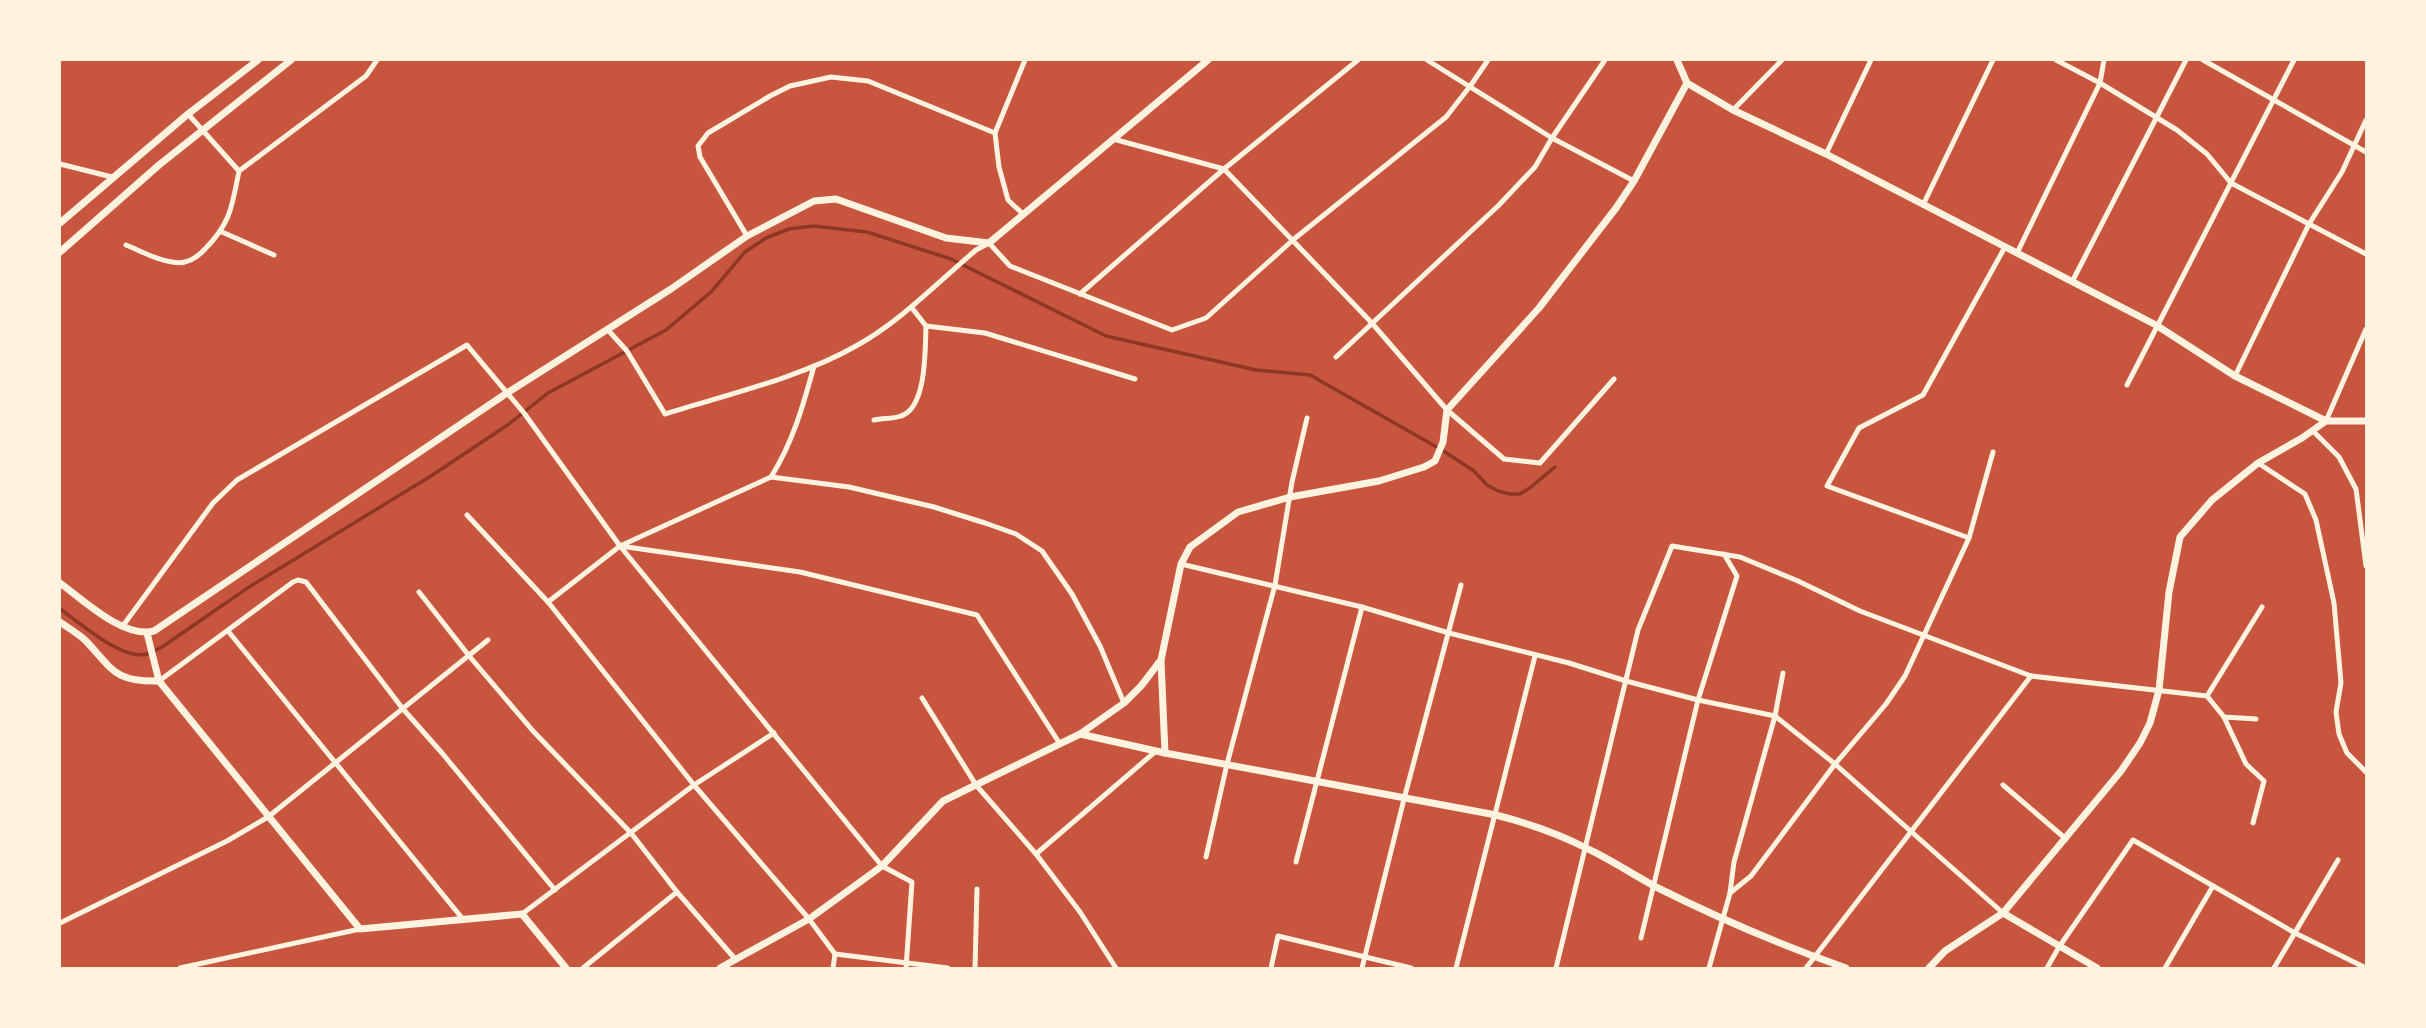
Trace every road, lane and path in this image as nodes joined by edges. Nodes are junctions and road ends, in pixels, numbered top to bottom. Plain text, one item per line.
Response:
1 (258, 60) edge
2 (291, 60) edge
3 (377, 60) edge
4 (1025, 60) edge
5 (1208, 60) edge
6 (1358, 60) edge
7 (1427, 60) edge
8 (1488, 60) edge
9 (1605, 60) edge
10 (1677, 60) edge
11 (1780, 60) edge
12 (1871, 60) edge
13 (1993, 60) edge
14 (2056, 60) edge
15 (2104, 60) edge
16 (2186, 60) edge
17 (2203, 60) edge
18 (2294, 60) edge
19 (1687, 83) junction
20 (2101, 83) junction
21 (1471, 85) junction
22 (2273, 98) junction
23 (1733, 110) junction
24 (188, 114) junction
25 (2157, 117) junction
26 (2367, 120) edge
27 (202, 130) junction
28 (995, 133) junction
29 (1552, 138) junction
30 (1113, 139) junction
31 (2353, 145) junction
32 (2367, 152) edge
33 (1826, 154) junction
34 (60, 164) edge
35 (1224, 169) junction
36 (239, 171) junction
37 (112, 177) junction
38 (1634, 181) junction
39 (2231, 183) junction
40 (1923, 205) junction
41 (1024, 215) junction
42 (60, 223) edge
43 (2309, 224) junction
44 (222, 232) junction
45 (747, 236) junction
46 (1294, 239) junction
47 (989, 243) junction
48 (126, 245) dead end
49 (2005, 247) junction
50 (60, 251) edge
51 (2017, 253) junction
52 (2367, 254) edge
53 (274, 256) dead end
54 (2073, 282) junction
55 (1080, 294) junction
56 (912, 308) junction
57 (1371, 322) junction
58 (2156, 325) junction
59 (926, 326) junction
60 (2367, 329) edge
61 (608, 330) junction
62 (1336, 357) dead end
63 (814, 366) junction
64 (2235, 376) junction
65 (1135, 379) dead end
66 (1614, 379) dead end
67 (2127, 385) dead end
68 (507, 393) junction
69 (1447, 410) junction
70 (1307, 418) dead end
71 (874, 419) dead end
72 (2326, 421) junction
73 (2367, 421) edge
74 (2313, 431) junction
75 (1993, 452) dead end
76 (2258, 463) junction
77 (771, 477) junction
78 (2356, 489) junction
79 (2367, 490) edge
80 (1290, 497) junction
81 (467, 515) dead end
82 (1969, 538) junction
83 (620, 546) junction
84 (1724, 554) junction
85 (1181, 564) junction
86 (2367, 566) edge
87 (60, 583) edge
88 (1275, 585) junction
89 (1461, 585) dead end
90 (419, 592) dead end
91 (548, 601) junction
92 (1362, 607) junction
93 (2262, 607) dead end
94 (60, 622) edge
95 (122, 626) junction
96 (228, 631) junction
97 (147, 633) junction
98 (1449, 634) junction
99 (1925, 635) junction
100 (488, 640) dead end
101 (1535, 656) junction
102 (470, 657) junction
103 (1161, 660) junction
104 (1783, 673) dead end
105 (2031, 676) junction
106 (159, 681) junction
107 (1626, 681) junction
108 (2159, 690) junction
109 (2207, 696) junction
110 (922, 698) dead end
111 (1698, 700) junction
112 (1124, 703) junction
113 (403, 709) junction
114 (1775, 716) junction
115 (2224, 717) junction
116 (2256, 719) dead end
117 (774, 733) junction
118 (1080, 734) junction
119 (1060, 745) junction
120 (1161, 752) junction
121 (338, 763) junction
122 (1227, 764) junction
123 (1835, 764) junction
124 (2367, 772) edge
125 (1315, 781) junction
126 (694, 785) junction
127 (976, 785) junction
128 (2003, 785) dead end
129 (1404, 799) junction
130 (1496, 815) junction
131 (268, 817) junction
132 (2253, 823) dead end
133 (631, 833) junction
134 (1912, 833) junction
135 (2066, 839) junction
136 (1586, 848) junction
137 (1036, 854) junction
138 (1206, 857) dead end
139 (2338, 860) dead end
140 (1297, 862) dead end
141 (882, 866) junction
142 (1655, 886) junction
143 (2213, 886) junction
144 (977, 889) dead end
145 (555, 890) junction
146 (677, 892) junction
147 (1730, 893) junction
148 (2003, 913) junction
149 (522, 914) junction
150 (462, 918) junction
151 (809, 919) junction
152 (1724, 920) junction
153 (60, 923) edge
154 (360, 929) junction
155 (2295, 933) junction
156 (1641, 938) dead end
157 (2059, 947) junction
158 (835, 954) junction
159 (1366, 956) junction
160 (1815, 957) junction
161 (736, 960) junction
162 (906, 966) edge
163 (180, 968) edge
164 (566, 968) edge
165 (583, 968) edge
166 (720, 968) edge
167 (833, 968) edge
168 (948, 968) edge
169 (975, 968) edge
170 (1116, 968) edge
171 (1271, 968) edge
172 (1362, 968) edge
173 (1411, 968) edge
174 (1456, 968) edge
175 (1556, 968) edge
176 (1709, 968) edge
177 (1806, 968) edge
178 (1846, 968) edge
179 (1929, 968) edge
180 (2047, 968) edge
181 (2097, 968) edge
182 (2165, 968) edge
183 (2274, 968) edge
184 (2366, 968) edge

1 - 24 street
2 - 27 street
3 - 36 street
4 - 28 street
5 - 30 street
6 - 35 street
7 - 21 street
8 - 21 street
9 - 29 street
10 - 19 street
11 - 23 street
12 - 33 street
13 - 40 street
14 - 20 street
15 - 20 street
16 - 25 street
17 - 22 street
18 - 22 street
19 - 23 street
19 - 38 street
20 - 25 street
20 - 51 street
21 - 29 street
21 - 46 street
22 - 31 street
22 - 39 street
23 - 33 street
24 - 27 street
24 - 37 street
25 - 39 street
25 - 54 street
26 - 31 street
27 - 36 street
27 - 50 street
28 - 41 street
28 - 45 street
29 - 38 street
29 - 57 street
30 - 35 street
30 - 41 street
31 - 32 street
31 - 43 street
33 - 40 street
34 - 37 street
35 - 46 street
35 - 55 street
36 - 44 street
37 - 42 street
38 - 69 street
39 - 43 street
39 - 58 street
40 - 49 street
41 - 47 street
43 - 52 street
43 - 64 street
44 - 48 street
44 - 53 street
45 - 47 street
45 - 61 street
46 - 55 street
46 - 57 street
47 - 55 street
47 - 56 street
49 - 51 street
49 - 82 street
51 - 54 street
54 - 58 street
56 - 59 street
56 - 63 street
57 - 62 street
57 - 69 street
58 - 64 street
58 - 67 street
59 - 65 street
59 - 71 street
60 - 72 street
61 - 63 street
61 - 68 street
63 - 77 street
64 - 72 street
66 - 69 street
68 - 83 street
68 - 95 street
68 - 97 street
69 - 80 street
70 - 80 street
72 - 73 street
72 - 74 street
74 - 76 street
74 - 78 street
75 - 82 street
76 - 108 street
76 - 124 street
77 - 83 street
77 - 112 street
78 - 79 street
78 - 86 street
80 - 85 street
80 - 88 street
81 - 91 street
82 - 99 street
83 - 91 street
83 - 117 street
83 - 119 street
84 - 99 street
84 - 107 street
84 - 111 street
85 - 88 street
85 - 103 street
87 - 95 street
88 - 92 street
88 - 122 street
89 - 98 street
90 - 102 street
91 - 126 street
92 - 98 street
92 - 125 street
93 - 109 street
94 - 106 street
95 - 97 street
96 - 106 street
96 - 113 street
96 - 121 street
97 - 106 street
98 - 101 street
98 - 129 street
99 - 105 street
99 - 123 street
100 - 102 street
101 - 107 street
101 - 130 street
102 - 113 street
102 - 133 street
103 - 112 street
103 - 120 street
104 - 114 street
105 - 108 street
105 - 134 street
106 - 131 street
107 - 111 street
107 - 136 street
108 - 109 street
108 - 135 street
109 - 115 street
110 - 127 street
111 - 114 street
111 - 142 street
112 - 118 street
113 - 121 street
113 - 145 street
114 - 123 street
114 - 147 street
115 - 116 street
115 - 132 street
117 - 126 street
117 - 141 street
118 - 119 street
118 - 120 street
119 - 127 street
120 - 122 street
120 - 137 street
121 - 131 street
121 - 150 street
122 - 125 street
122 - 138 street
123 - 134 street
123 - 147 street
125 - 129 street
125 - 140 street
126 - 133 street
126 - 151 street
127 - 137 street
127 - 141 street
128 - 135 street
129 - 130 street
129 - 159 street
130 - 136 street
130 - 174 street
131 - 153 street
131 - 154 street
133 - 145 street
133 - 146 street
134 - 148 street
134 - 160 street
135 - 148 street
136 - 142 street
136 - 175 street
137 - 170 street
139 - 155 street
141 - 151 street
141 - 162 street
142 - 152 street
142 - 156 street
143 - 155 street
143 - 157 street
143 - 182 street
144 - 169 street
145 - 149 street
146 - 161 street
146 - 165 street
147 - 152 street
148 - 157 street
148 - 179 street
149 - 150 street
149 - 164 street
150 - 154 street
151 - 158 street
151 - 161 street
152 - 160 street
152 - 176 street
154 - 163 street
155 - 183 street
155 - 184 street
157 - 180 street
157 - 181 street
158 - 162 street
158 - 167 street
159 - 171 street
159 - 172 street
159 - 173 street
160 - 177 street
160 - 178 street
161 - 166 street
162 - 168 street

